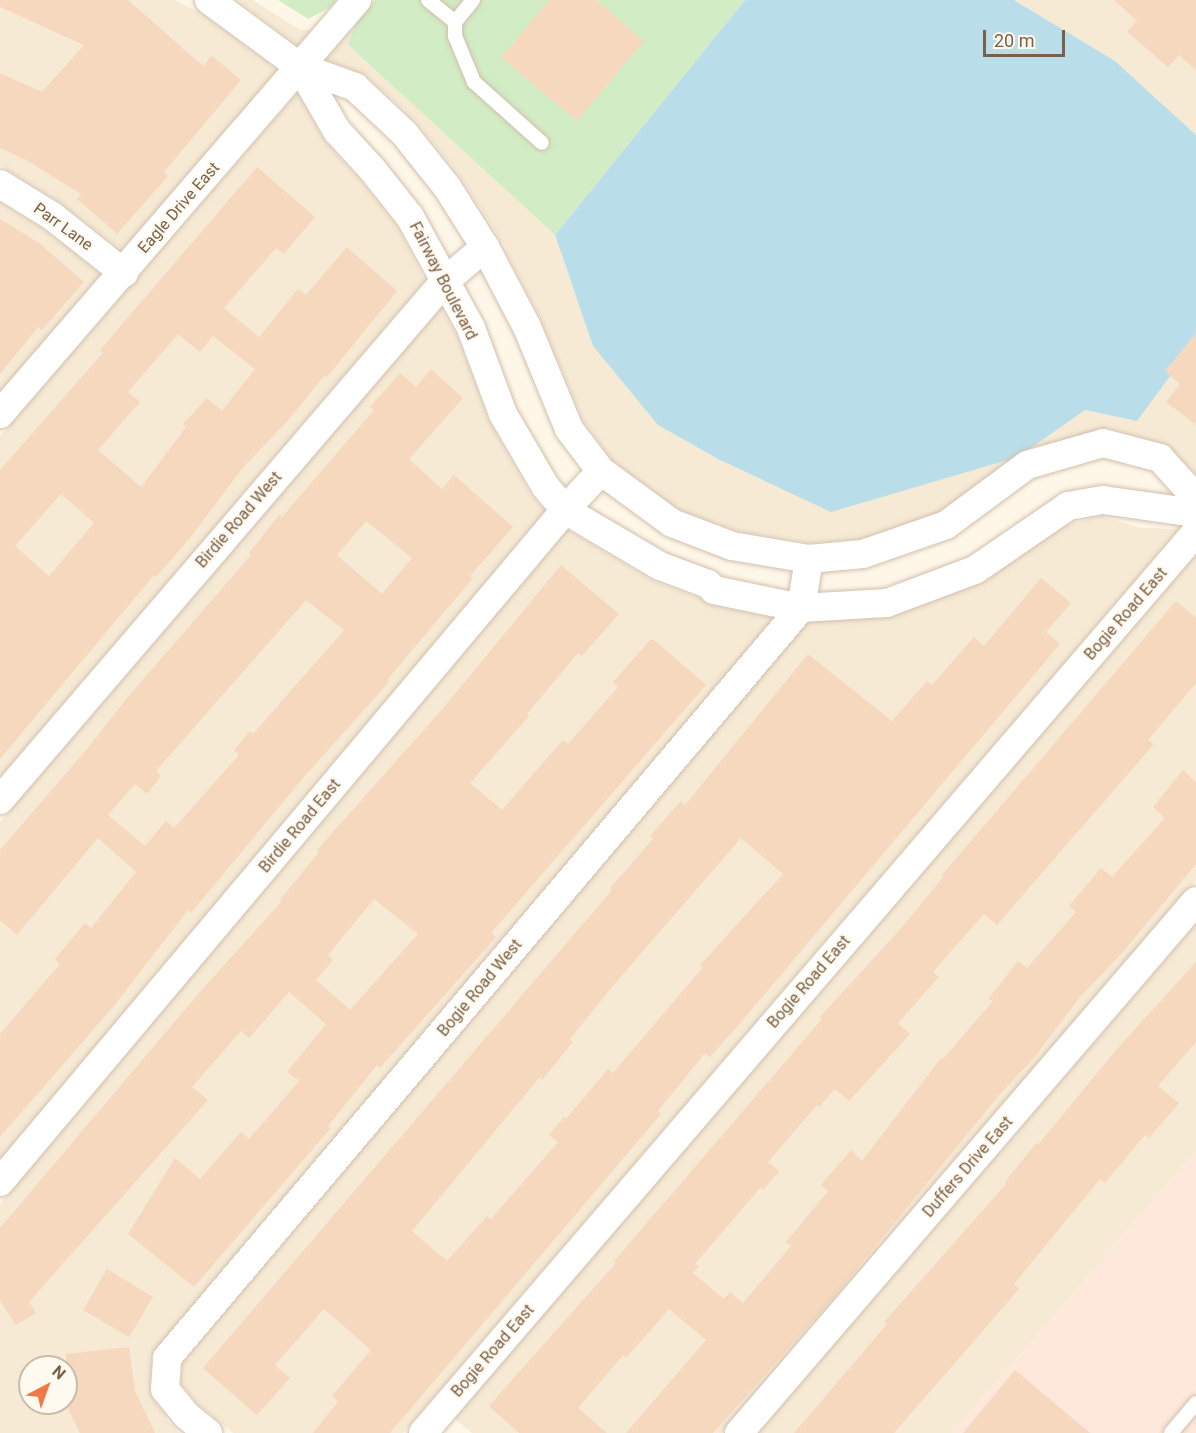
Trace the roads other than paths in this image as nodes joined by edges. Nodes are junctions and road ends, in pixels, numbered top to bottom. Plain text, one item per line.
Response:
1 (209, 0) edge
2 (357, 0) edge
3 (428, 0) edge
4 (473, 0) edge
5 (455, 22) junction
6 (300, 68) junction
7 (542, 143) dead end
8 (0, 184) edge
9 (486, 248) junction
10 (124, 273) junction
11 (444, 282) junction
12 (0, 414) edge
13 (601, 471) junction
14 (1196, 498) edge
15 (565, 510) junction
16 (1196, 513) edge
17 (1196, 532) edge
18 (809, 559) junction
19 (801, 608) junction
20 (0, 800) edge
21 (1196, 901) edge
22 (0, 1182) edge
23 (1196, 1403) edge
24 (434, 1429) edge
25 (208, 1433) edge
26 (739, 1433) edge
27 (1171, 1433) edge

1 - 6 street, Fairway Boulevard
2 - 6 street, Eagle Drive East
3 - 5 lane
4 - 5 lane
5 - 7 lane
6 - 9 street, Fairway Boulevard
6 - 10 street, Eagle Drive East
6 - 11 street, Fairway Boulevard
8 - 10 street, Parr Lane
9 - 11 street, Birdie Road West
9 - 13 street, Fairway Boulevard
10 - 12 street, Eagle Drive East
11 - 15 street, Fairway Boulevard
11 - 20 street, Birdie Road West
13 - 15 street, Birdie Road East
13 - 18 street, Fairway Boulevard
14 - 18 street, Fairway Boulevard
15 - 19 street, Fairway Boulevard
15 - 22 street, Birdie Road East
16 - 19 street, Fairway Boulevard
17 - 24 street, Bogie Road East
18 - 19 street
19 - 25 street, Bogie Road West
21 - 26 street, Duffers Drive East
23 - 27 lane

